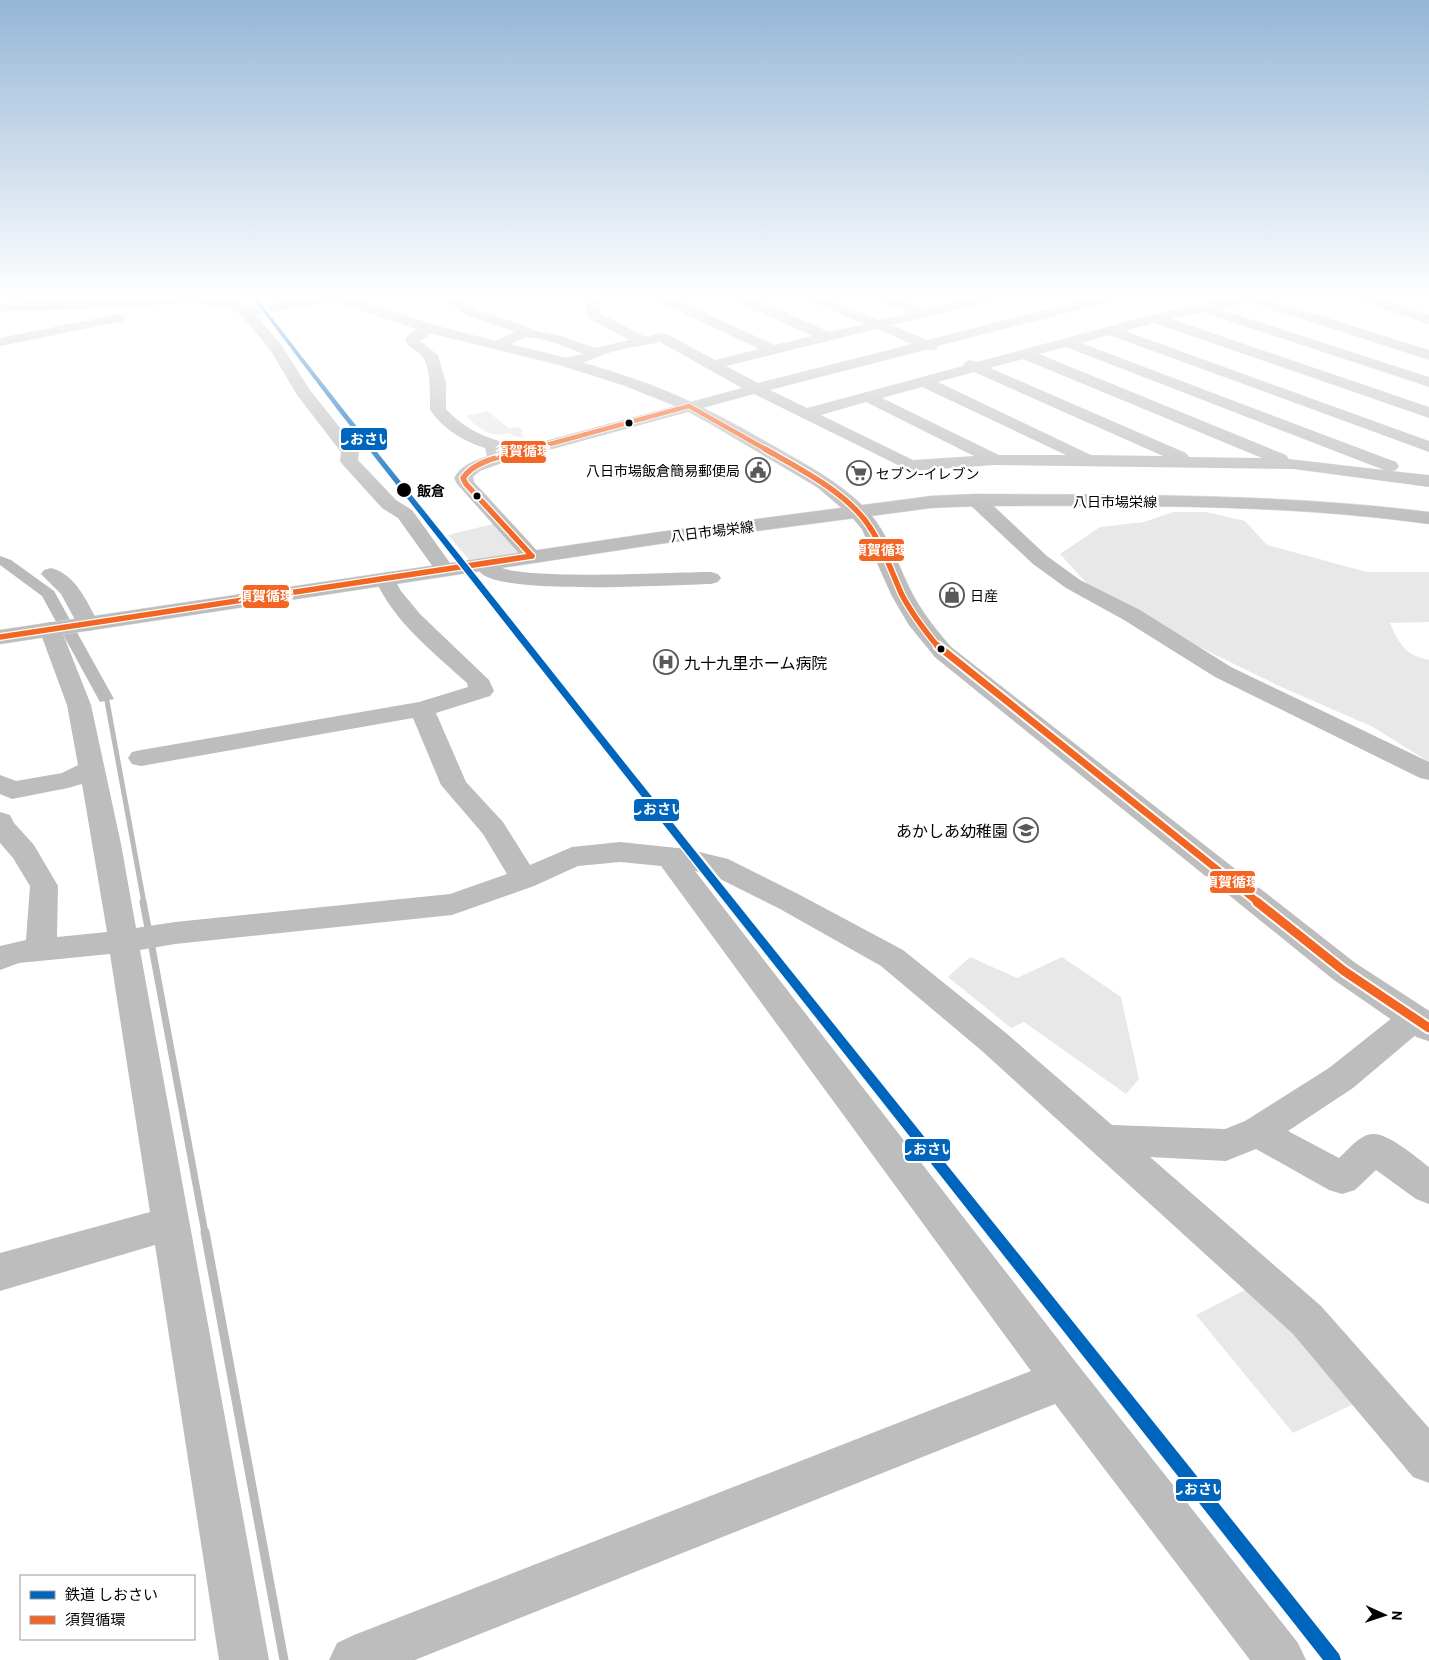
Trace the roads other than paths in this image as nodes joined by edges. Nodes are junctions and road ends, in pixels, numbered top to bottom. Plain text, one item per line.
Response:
1 (292, 374) edge
2 (436, 374) edge
3 (605, 374) edge
4 (730, 374) edge
5 (812, 374) edge
6 (951, 374) edge
7 (993, 374) edge
8 (1074, 374) edge
9 (1151, 374) edge
10 (1231, 374) edge
11 (1319, 374) edge
12 (1406, 374) edge
13 (925, 382) junction
14 (1429, 382) edge
15 (1344, 383) junction
16 (756, 389) junction
17 (868, 397) junction
18 (1301, 400) junction
19 (689, 406) junction
20 (1234, 406) junction
21 (1424, 407) edge
22 (809, 414) junction
23 (1256, 415) junction
24 (1189, 422) junction
25 (1429, 447) edge
26 (496, 460) junction
27 (995, 460) junction
28 (1091, 460) junction
29 (1194, 463) junction
30 (1293, 464) junction
31 (1429, 481) edge
32 (976, 500) junction
33 (857, 511) junction
34 (1429, 518) edge
35 (532, 556) junction
36 (486, 564) junction
37 (445, 570) junction
38 (51, 574) dead end
39 (711, 578) dead end
40 (384, 580) junction
41 (88, 624) junction
42 (50, 629) junction
43 (0, 637) edge
44 (422, 709) junction
45 (141, 758) dead end
46 (92, 769) junction
47 (1429, 772) edge
48 (2, 802) edge
49 (670, 858) junction
50 (524, 879) junction
51 (125, 941) junction
52 (42, 949) junction
53 (0, 958) edge
54 (1421, 1023) edge
55 (1258, 1132) junction
56 (1102, 1140) junction
57 (1429, 1186) edge
58 (172, 1223) junction
59 (0, 1272) edge
60 (1062, 1380) junction
61 (1429, 1461) edge
62 (244, 1660) edge
63 (354, 1660) edge
64 (1281, 1660) edge

1 - 37 main road
2 - 26 main road
3 - 19 main road
4 - 16 main road
5 - 16 main road
6 - 13 main road
7 - 29 main road
8 - 24 main road
9 - 20 main road
10 - 18 main road
11 - 15 main road
12 - 14 main road
13 - 17 main road
13 - 28 main road
15 - 18 main road
15 - 21 main road
16 - 19 main road
16 - 22 main road
17 - 22 main road
17 - 27 main road
18 - 23 main road
18 - 25 main road
19 - 26 main road
19 - 33 main road
20 - 23 main road
20 - 24 main road
22 - 27 main road
23 - 31 main road
24 - 30 main road
26 - 35 main road
27 - 28 main road
28 - 29 main road
29 - 30 main road
30 - 31 main road
32 - 33 main road, 八日市場栄線
32 - 34 main road, 八日市場栄線
32 - 47 main road
33 - 35 main road, 八日市場栄線
33 - 54 main road
35 - 36 main road, 八日市場栄線
36 - 37 main road, 八日市場栄線
36 - 39 main road
37 - 40 main road, 八日市場栄線
38 - 41 main road
40 - 41 main road, 八日市場栄線
40 - 44 main road
41 - 42 main road, 八日市場栄線
42 - 43 main road, 八日市場栄線
42 - 46 main road
44 - 45 main road
44 - 50 main road
46 - 48 main road
46 - 51 main road
48 - 52 main road
49 - 50 main road
49 - 56 main road
49 - 60 main road
50 - 51 main road
51 - 52 main road
51 - 58 main road
52 - 53 main road
54 - 55 main road
55 - 56 main road
55 - 57 main road
56 - 61 main road
58 - 59 main road
58 - 62 main road
60 - 63 main road
60 - 64 main road

